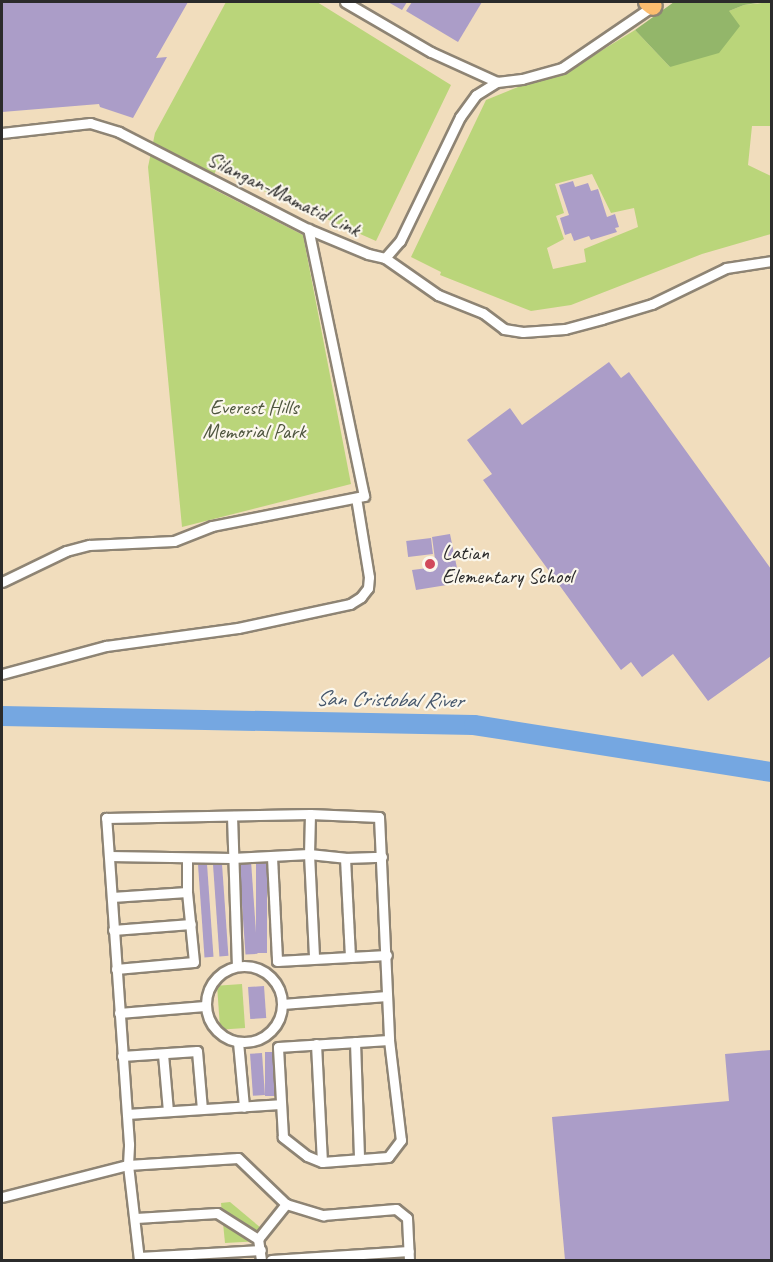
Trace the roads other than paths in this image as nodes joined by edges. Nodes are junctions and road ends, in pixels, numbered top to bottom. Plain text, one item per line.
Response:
1 (345, 2) edge
2 (651, 4) edge
3 (497, 82) junction
4 (2, 133) edge
5 (308, 229) junction
6 (385, 258) junction
7 (771, 261) edge
8 (356, 498) junction
9 (2, 582) edge
10 (2, 674) edge
11 (310, 814) junction
12 (232, 816) junction
13 (309, 854) junction
14 (109, 856) junction
15 (272, 857) junction
16 (382, 857) junction
17 (187, 858) junction
18 (232, 858) junction
19 (345, 858) junction
20 (187, 892) junction
21 (112, 897) junction
22 (191, 924) junction
23 (113, 930) junction
24 (387, 956) junction
25 (350, 957) junction
26 (314, 958) junction
27 (237, 966) junction
28 (116, 969) junction
29 (387, 996) junction
30 (282, 1004) junction
31 (205, 1006) junction
32 (119, 1012) junction
33 (389, 1040) junction
34 (238, 1042) junction
35 (355, 1042) junction
36 (316, 1044) junction
37 (163, 1054) junction
38 (122, 1056) junction
39 (280, 1104) junction
40 (244, 1107) junction
41 (202, 1109) junction
42 (168, 1111) junction
43 (127, 1114) junction
44 (359, 1159) junction
45 (322, 1162) junction
46 (128, 1165) junction
47 (2, 1197) edge
48 (286, 1204) junction
49 (136, 1218) junction
50 (258, 1239) junction
51 (261, 1250) junction
52 (409, 1256) edge
53 (139, 1259) edge
54 (261, 1260) edge
55 (272, 1260) edge

1 - 3 street
2 - 3 street
3 - 6 street
4 - 5 street, Silangan-Mamatid Link
5 - 6 street, Silangan-Mamatid Link
5 - 8 street
6 - 7 street, Silangan-Mamatid Link
8 - 9 street
8 - 10 street
11 - 12 street
11 - 13 street
11 - 16 street
12 - 14 street
12 - 18 street
13 - 15 street
13 - 19 street
13 - 26 street
14 - 17 street
14 - 21 street
15 - 18 street
15 - 26 street
16 - 19 street
16 - 24 street
17 - 18 street
17 - 20 street
18 - 27 street
19 - 25 street
20 - 21 street
20 - 22 street
21 - 23 street
22 - 23 street
22 - 28 street
23 - 28 street
24 - 25 street
24 - 29 street
25 - 26 street
27 - 30 street
27 - 31 street
28 - 32 street
29 - 30 street
29 - 33 street
30 - 34 street
31 - 32 street
31 - 34 street
32 - 38 street
33 - 35 street
33 - 44 street
34 - 40 street
35 - 36 street
35 - 44 street
36 - 39 street
36 - 45 street
37 - 38 street
37 - 41 street
37 - 42 street
38 - 43 street
39 - 40 street
39 - 45 street
40 - 41 street
41 - 42 street
42 - 43 street
43 - 46 street
44 - 45 street
46 - 47 street
46 - 48 street
46 - 49 street
48 - 50 street
48 - 52 street
49 - 50 street
49 - 53 street
50 - 51 street
51 - 53 street
51 - 54 street
52 - 55 street

